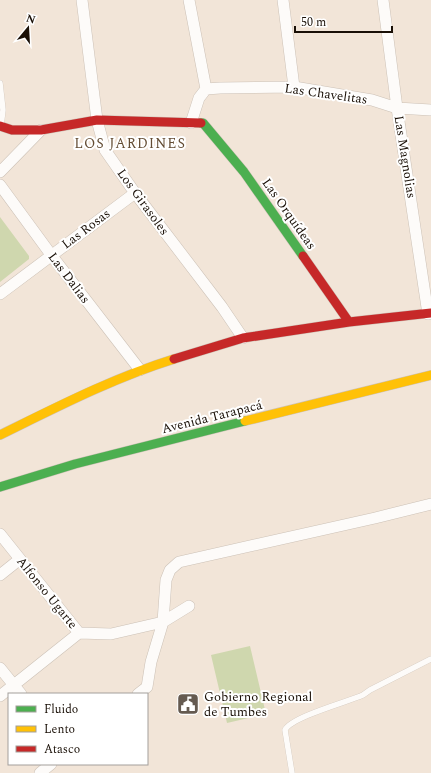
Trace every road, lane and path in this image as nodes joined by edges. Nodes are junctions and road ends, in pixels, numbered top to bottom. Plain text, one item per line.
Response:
1 (82, 0) edge
2 (190, 0) edge
3 (283, 0) edge
4 (383, 0) edge
5 (0, 83) edge
6 (294, 87) junction
7 (206, 90) junction
8 (397, 108) junction
9 (431, 110) edge
10 (97, 120) junction
11 (190, 123) junction
12 (0, 126) edge
13 (42, 130) junction
14 (0, 172) edge
15 (0, 185) edge
16 (135, 193) junction
17 (52, 256) junction
18 (0, 294) edge
19 (430, 313) edge
20 (349, 322) junction
21 (243, 338) junction
22 (140, 370) junction
23 (431, 375) edge
24 (0, 435) edge
25 (0, 487) edge
26 (431, 504) edge
27 (0, 534) edge
28 (20, 559) junction
29 (0, 575) edge
30 (188, 606) dead end
31 (163, 622) junction
32 (79, 633) junction
33 (431, 659) edge
34 (0, 668) edge
35 (13, 685) junction
36 (20, 693) edge
37 (139, 693) edge
38 (0, 696) edge
39 (50, 765) edge
40 (40, 773) edge
41 (292, 773) edge

1 - 10 street, Los Girasoles
2 - 7 street
3 - 6 street
4 - 8 street, Las Magnolias
5 - 12 lane
6 - 7 street, Las Chavelitas
6 - 8 street, Las Chavelitas
7 - 11 street
8 - 9 street, Las Chavelitas
8 - 19 street, Las Magnolias
10 - 11 street
10 - 13 street
10 - 16 street, Los Girasoles
11 - 20 street, Las Orquídeas
12 - 13 street
13 - 14 street
15 - 17 street, Las Dalias
16 - 17 street, Las Rosas
16 - 21 street, Los Girasoles
17 - 18 street, Las Rosas
17 - 22 street, Las Dalias
19 - 20 street
20 - 21 street
21 - 22 street
22 - 24 street
23 - 25 street, Avenida Tarapacá
26 - 31 street
27 - 28 street, Alfonso Ugarte
28 - 29 street
28 - 32 street, Alfonso Ugarte
30 - 31 street
31 - 32 street
31 - 37 street
32 - 35 street
33 - 41 lane
34 - 35 street
35 - 36 street
35 - 38 street
39 - 40 street

